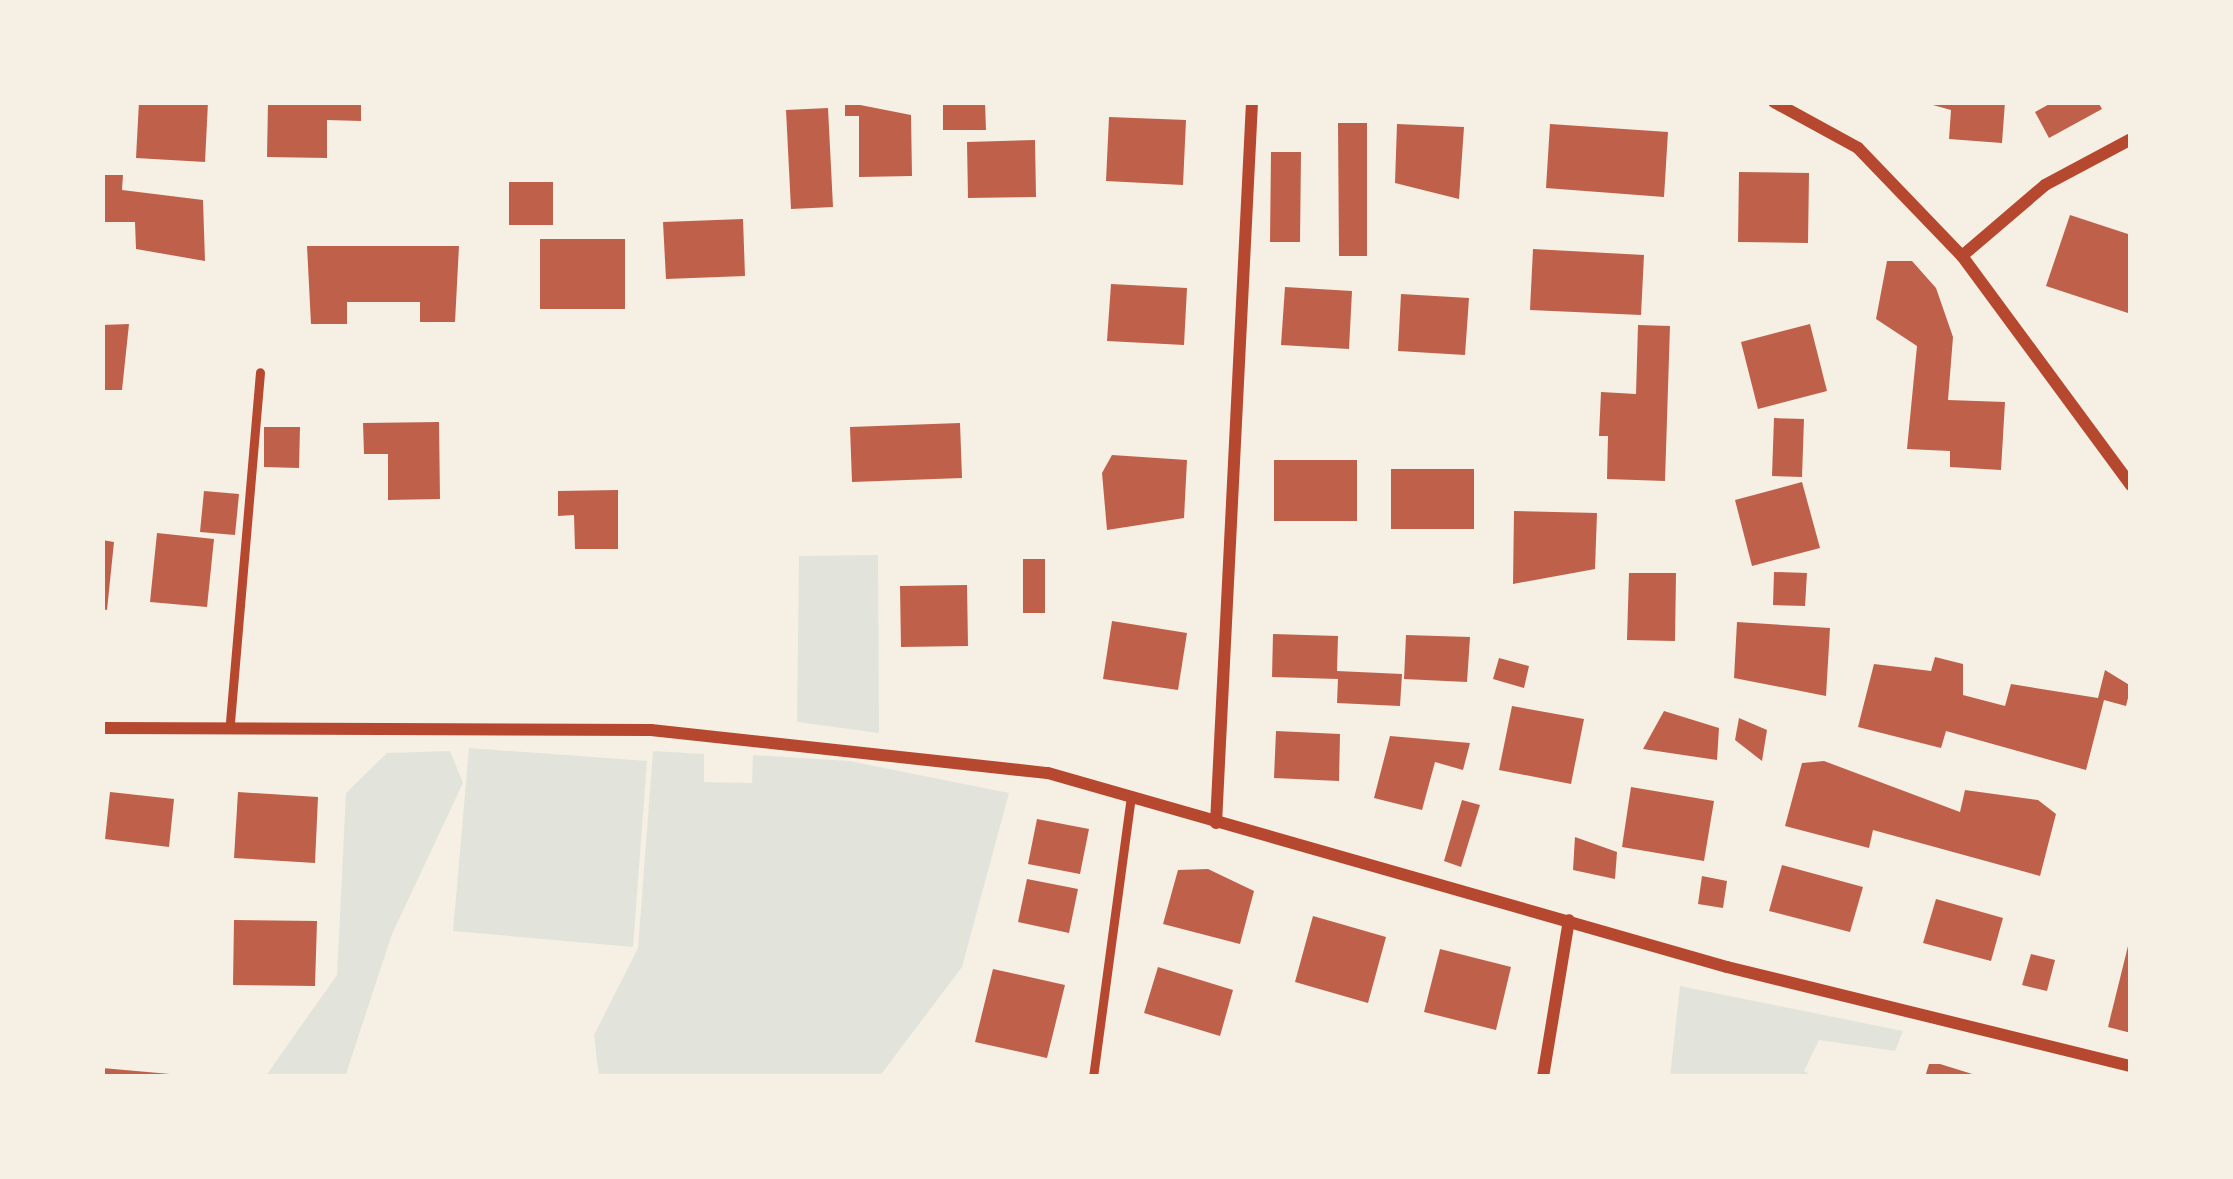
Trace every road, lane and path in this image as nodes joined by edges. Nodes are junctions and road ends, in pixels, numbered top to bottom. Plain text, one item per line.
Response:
1 (1252, 102) edge
2 (1774, 102) edge
3 (2131, 139) edge
4 (1962, 256) junction
5 (260, 372) dead end
6 (2131, 485) edge
7 (230, 722) junction
8 (102, 728) edge
9 (1131, 797) junction
10 (1216, 823) junction
11 (1569, 920) junction
12 (2131, 1066) edge
13 (1093, 1077) edge
14 (1543, 1077) edge

1 - 10 street
2 - 4 street
3 - 4 street
4 - 6 street
5 - 7 lane
7 - 8 street
7 - 9 street
9 - 10 street
9 - 13 lane
10 - 11 street
11 - 12 street
11 - 14 street

